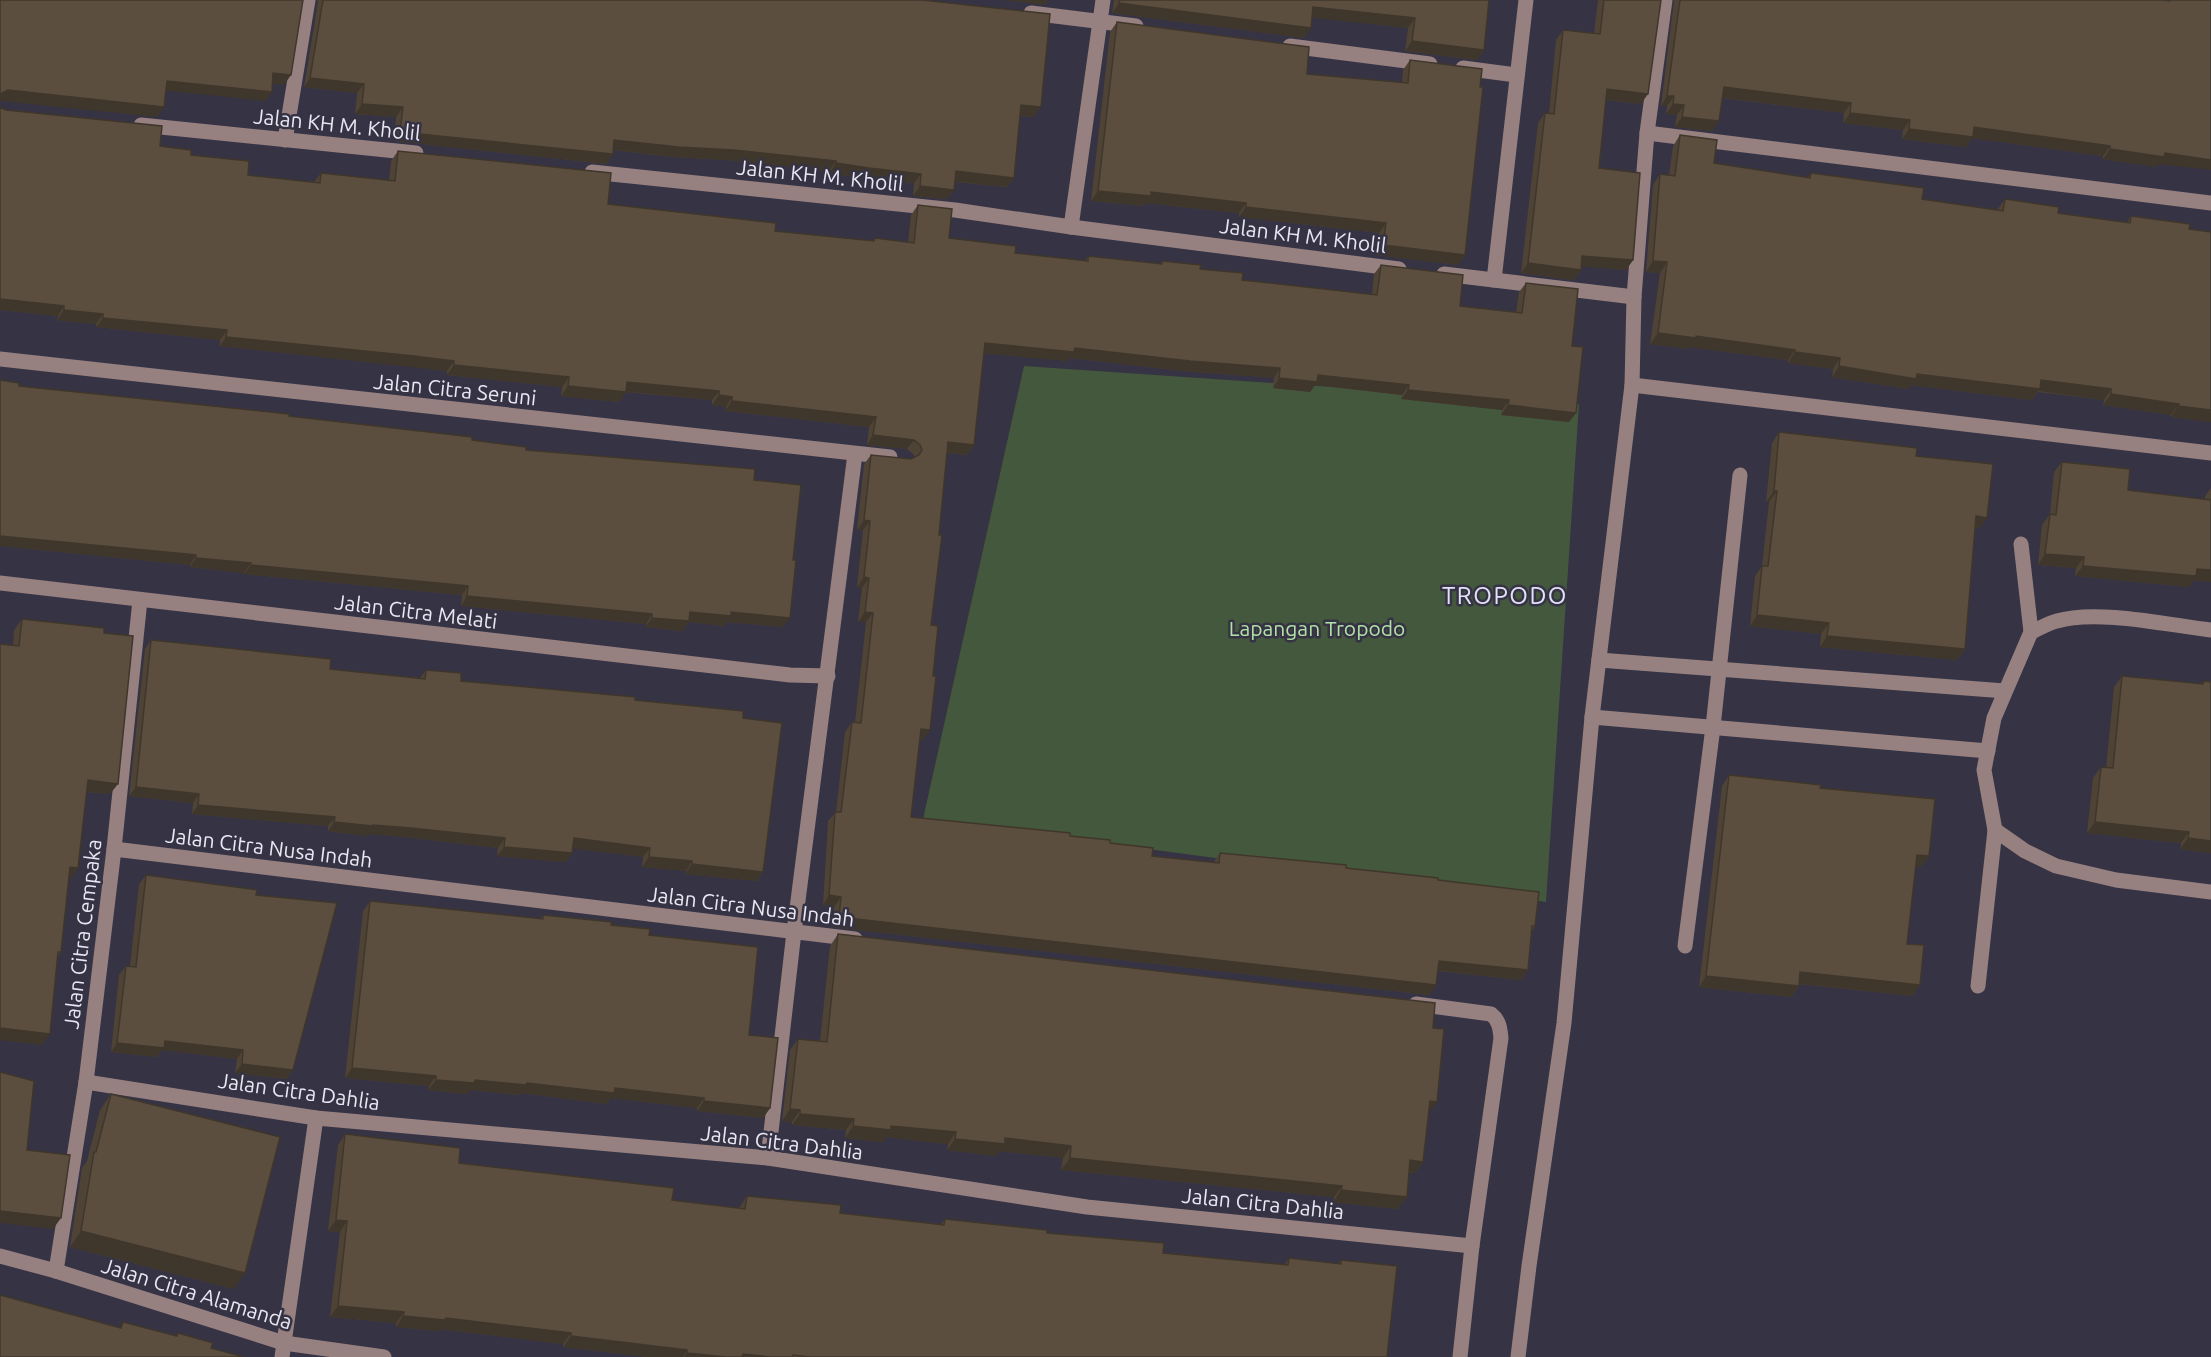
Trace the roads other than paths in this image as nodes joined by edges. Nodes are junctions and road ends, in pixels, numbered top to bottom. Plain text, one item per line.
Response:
1 (308, 0) edge
2 (1103, 0) edge
3 (1526, 0) edge
4 (1665, 0) edge
5 (1020, 12) edge
6 (1101, 21) junction
7 (1148, 27) edge
8 (1279, 44) edge
9 (1516, 75) junction
10 (131, 124) edge
11 (1647, 133) junction
12 (285, 140) junction
13 (434, 155) edge
14 (576, 170) edge
15 (2211, 203) edge
16 (1071, 227) junction
17 (1411, 270) edge
18 (1435, 273) edge
19 (1494, 280) junction
20 (1634, 297) junction
21 (0, 359) edge
22 (1632, 385) junction
23 (2211, 453) edge
24 (855, 454) junction
25 (905, 459) edge
26 (1740, 475) dead end
27 (2021, 544) dead end
28 (0, 583) edge
29 (140, 600) junction
30 (2211, 630) edge
31 (2031, 632) junction
32 (1599, 660) junction
33 (1718, 670) junction
34 (828, 676) junction
35 (2005, 691) junction
36 (1592, 717) junction
37 (1713, 727) junction
38 (1988, 750) junction
39 (1995, 830) junction
40 (114, 849) junction
41 (2211, 892) edge
42 (794, 933) junction
43 (875, 942) edge
44 (1684, 946) dead end
45 (1978, 986) dead end
46 (1395, 1001) edge
47 (86, 1082) junction
48 (316, 1118) junction
49 (768, 1158) junction
50 (1472, 1246) junction
51 (0, 1256) edge
52 (56, 1271) junction
53 (283, 1350) edge
54 (384, 1357) edge
55 (1460, 1357) edge
56 (1518, 1357) edge

1 - 12 street
2 - 6 street
3 - 9 street
4 - 11 street
5 - 6 street
6 - 7 street
6 - 16 street
8 - 9 street
9 - 19 street
10 - 12 street, Jalan KH M. Kholil
11 - 15 street
11 - 20 street
12 - 13 street, Jalan KH M. Kholil
14 - 16 street, Jalan KH M. Kholil
16 - 17 street, Jalan KH M. Kholil
18 - 19 street
19 - 20 street
20 - 22 street
21 - 24 street, Jalan Citra Seruni
22 - 23 street
22 - 32 street
24 - 25 street, Jalan Citra Seruni
24 - 34 street
26 - 33 street
27 - 31 street
28 - 29 street, Jalan Citra Melati
29 - 34 street, Jalan Citra Melati
29 - 40 street, Jalan Citra Cempaka
30 - 31 street
31 - 35 street
32 - 33 street
32 - 36 street
33 - 35 street
33 - 37 street
34 - 42 street
35 - 38 street
36 - 37 street
36 - 56 street
37 - 38 street
37 - 44 street
38 - 39 street
39 - 41 street
39 - 45 street
40 - 42 street, Jalan Citra Nusa Indah
40 - 47 street, Jalan Citra Cempaka
42 - 43 street, Jalan Citra Nusa Indah
42 - 49 street
46 - 50 street
47 - 48 street, Jalan Citra Dahlia
47 - 52 street, Jalan Citra Cempaka
48 - 49 street, Jalan Citra Dahlia
48 - 53 street
49 - 50 street, Jalan Citra Dahlia
50 - 55 street
51 - 52 street, Jalan Citra Alamanda
52 - 53 street, Jalan Citra Alamanda
53 - 54 street, Jalan Citra Alamanda

